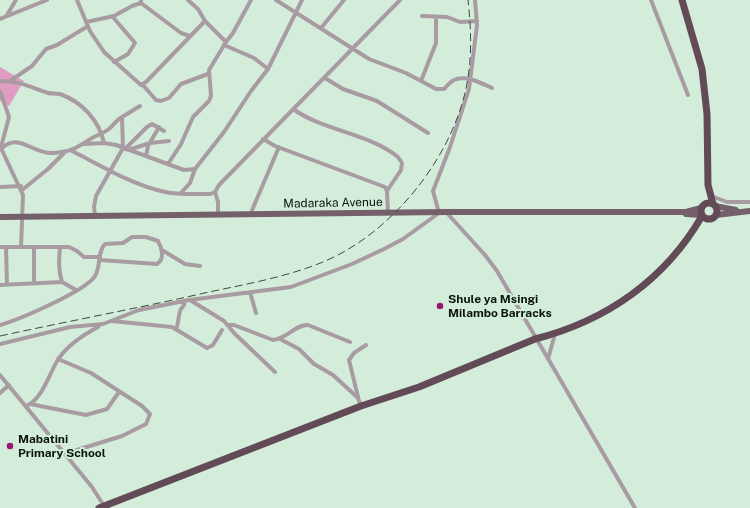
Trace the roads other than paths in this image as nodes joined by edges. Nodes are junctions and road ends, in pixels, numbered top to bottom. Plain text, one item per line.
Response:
1 (16, 0) edge
2 (47, 0) edge
3 (77, 0) edge
4 (188, 0) edge
5 (251, 0) edge
6 (276, 0) edge
7 (302, 0) edge
8 (344, 0) edge
9 (400, 0) edge
10 (475, 0) edge
11 (651, 0) edge
12 (682, 0) edge
13 (141, 1) edge
14 (296, 14) junction
15 (2, 16) edge
16 (112, 16) junction
17 (422, 16) dead end
18 (436, 18) junction
19 (205, 21) junction
20 (477, 21) junction
21 (87, 24) junction
22 (321, 28) junction
23 (190, 36) junction
24 (225, 43) junction
25 (350, 49) junction
26 (114, 62) junction
27 (268, 69) junction
28 (208, 74) junction
29 (325, 78) junction
30 (470, 80) junction
31 (0, 81) edge
32 (10, 81) junction
33 (421, 81) junction
34 (142, 84) junction
35 (492, 88) dead end
36 (0, 91) edge
37 (688, 95) dead end
38 (140, 106) dead end
39 (293, 109) junction
40 (122, 117) junction
41 (159, 127) junction
42 (164, 130) dead end
43 (101, 133) junction
44 (428, 133) dead end
45 (263, 139) junction
46 (169, 141) dead end
47 (104, 143) junction
48 (150, 143) junction
49 (84, 144) junction
50 (1, 147) edge
51 (279, 148) junction
52 (125, 149) junction
53 (66, 151) junction
54 (72, 151) junction
55 (146, 156) junction
56 (168, 164) junction
57 (195, 169) junction
58 (109, 171) junction
59 (708, 185) junction
60 (0, 187) edge
61 (21, 188) junction
62 (387, 190) junction
63 (215, 192) junction
64 (180, 194) junction
65 (710, 196) junction
66 (750, 202) edge
67 (714, 205) junction
68 (750, 211) edge
69 (446, 212) junction
70 (701, 212) junction
71 (739, 212) junction
72 (388, 213) junction
73 (439, 213) junction
74 (218, 215) junction
75 (250, 215) junction
76 (716, 215) junction
77 (94, 216) junction
78 (750, 216) edge
79 (0, 217) edge
80 (22, 217) junction
81 (710, 220) junction
82 (693, 231) junction
83 (0, 247) edge
84 (6, 247) junction
85 (21, 247) junction
86 (34, 247) junction
87 (60, 247) junction
88 (162, 250) junction
89 (100, 259) junction
90 (200, 266) dead end
91 (62, 282) junction
92 (34, 283) junction
93 (0, 284) edge
94 (7, 285) junction
95 (76, 290) junction
96 (250, 292) junction
97 (187, 300) junction
98 (256, 313) dead end
99 (110, 321) junction
100 (0, 325) edge
101 (99, 325) junction
102 (227, 325) junction
103 (176, 329) junction
104 (222, 330) dead end
105 (555, 334) junction
106 (535, 338) junction
107 (280, 339) junction
108 (350, 342) dead end
109 (0, 344) edge
110 (366, 345) dead end
111 (58, 359) junction
112 (548, 359) junction
113 (275, 372) dead end
114 (0, 374) edge
115 (9, 385) junction
116 (119, 392) junction
117 (0, 393) edge
118 (358, 398) junction
119 (30, 404) junction
120 (26, 406) junction
121 (361, 406) junction
122 (64, 454) junction
123 (102, 507) edge
124 (635, 508) edge

1 - 15 street
2 - 15 street
3 - 21 street
4 - 19 street
5 - 24 street
6 - 14 street
7 - 14 street
8 - 22 street
9 - 25 street
10 - 20 street
11 - 37 street
12 - 59 highway
13 - 16 street
13 - 23 street
14 - 22 street
14 - 27 street
16 - 21 street
16 - 26 street
17 - 18 street
18 - 20 street
18 - 33 street
19 - 23 street
19 - 24 street
20 - 30 street
21 - 26 street
21 - 32 street
22 - 25 street
23 - 34 street
24 - 27 street
24 - 28 street
25 - 29 street
25 - 33 street
26 - 34 street
27 - 57 street
28 - 34 street
28 - 56 street
29 - 39 street
29 - 44 street
30 - 33 street
30 - 35 street
30 - 73 street
31 - 32 street
32 - 43 street
36 - 50 street
38 - 40 street
39 - 45 street
39 - 62 street
40 - 43 street
40 - 52 street
41 - 42 street
41 - 48 street
41 - 52 street
43 - 47 street
43 - 49 street
45 - 51 street
45 - 63 street
46 - 48 street
47 - 49 street
47 - 52 street
48 - 52 street
48 - 55 street
49 - 54 street
50 - 53 street
50 - 61 street
51 - 62 street
51 - 75 street
52 - 55 street
52 - 58 street
53 - 54 street
53 - 61 street
54 - 58 street
55 - 56 street
56 - 57 street
57 - 64 street
58 - 64 street
58 - 77 street
59 - 65 highway
59 - 70 highway
60 - 61 street
61 - 80 street
62 - 72 street
63 - 64 street
63 - 74 street
65 - 66 street
65 - 67 highway
67 - 70 highway
67 - 71 main road
67 - 76 highway
68 - 71 main road
69 - 70 main road, Madaraka Avenue
69 - 73 main road, Madaraka Avenue
69 - 106 street
70 - 81 highway
70 - 82 highway
71 - 76 main road
71 - 78 street
72 - 73 main road, Madaraka Avenue
72 - 75 main road, Madaraka Avenue
73 - 96 street
74 - 75 main road, Madaraka Avenue
74 - 77 main road, Madaraka Avenue
76 - 81 highway
77 - 80 main road, Madaraka Avenue
79 - 80 main road, Madaraka Avenue
80 - 85 street
81 - 82 highway
82 - 105 highway
83 - 84 street
84 - 85 street
84 - 94 street
85 - 86 street
86 - 87 street
86 - 92 street
87 - 89 street
87 - 91 street
88 - 89 street
88 - 89 street
88 - 90 street
89 - 95 street
91 - 92 street
91 - 95 street
92 - 94 street
93 - 94 street
95 - 100 street
96 - 97 street
96 - 98 street
97 - 99 street
97 - 102 street
97 - 103 street
99 - 101 street
99 - 103 street
101 - 109 street
101 - 111 street
102 - 107 street
102 - 113 street
103 - 104 street
105 - 106 highway
105 - 112 street
106 - 112 street
106 - 121 highway
107 - 108 street
107 - 118 street
110 - 118 street
111 - 116 street
111 - 119 street
112 - 124 street
114 - 115 street
115 - 117 street
115 - 120 street
116 - 119 street
116 - 122 street
118 - 121 street
119 - 120 street
120 - 122 street
121 - 123 highway
122 - 123 street

